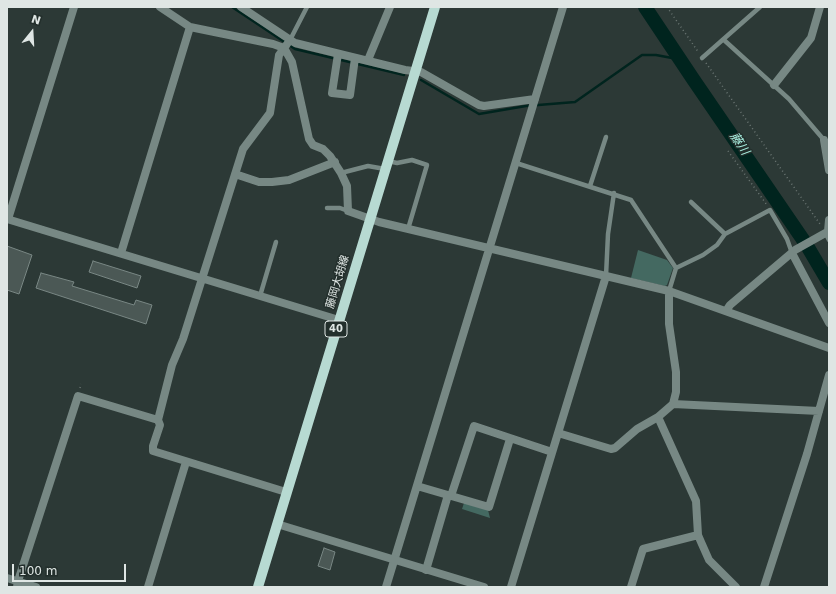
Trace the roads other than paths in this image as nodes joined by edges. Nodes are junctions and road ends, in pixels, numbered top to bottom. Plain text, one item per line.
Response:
1 (74, 7) edge
2 (160, 7) edge
3 (241, 7) edge
4 (307, 7) edge
5 (390, 7) edge
6 (435, 7) edge
7 (563, 7) edge
8 (760, 7) edge
9 (820, 7) edge
10 (190, 27) junction
11 (724, 40) junction
12 (287, 44) junction
13 (337, 57) junction
14 (702, 58) road end
15 (368, 60) junction
16 (354, 61) junction
17 (415, 71) junction
18 (774, 85) junction
19 (534, 104) junction
20 (606, 137) dead end
21 (826, 141) edge
22 (335, 162) junction
23 (516, 163) junction
24 (387, 165) junction
25 (829, 170) edge
26 (341, 173) junction
27 (235, 174) junction
28 (590, 186) junction
29 (614, 193) junction
30 (691, 202) dead end
31 (327, 208) dead end
32 (348, 211) junction
33 (8, 219) edge
34 (370, 220) junction
35 (829, 220) edge
36 (408, 229) junction
37 (725, 234) junction
38 (827, 234) edge
39 (276, 242) dead end
40 (489, 248) junction
41 (794, 252) junction
42 (121, 253) junction
43 (676, 268) junction
44 (606, 276) junction
45 (202, 279) junction
46 (670, 290) junction
47 (260, 296) junction
48 (726, 311) junction
49 (339, 320) junction
50 (829, 323) edge
51 (829, 348) edge
52 (829, 375) edge
53 (673, 404) junction
54 (819, 410) junction
55 (658, 417) junction
56 (158, 420) junction
57 (558, 433) junction
58 (510, 439) junction
59 (552, 452) junction
60 (186, 462) junction
61 (417, 486) junction
62 (286, 492) junction
63 (450, 495) junction
64 (277, 524) junction
65 (698, 535) junction
66 (395, 560) junction
67 (426, 570) junction
68 (7, 578) edge
69 (18, 584) edge
70 (36, 587) edge
71 (148, 587) edge
72 (258, 587) edge
73 (386, 587) edge
74 (484, 587) edge
75 (511, 587) edge
76 (631, 587) edge
77 (736, 587) edge
78 (764, 587) edge

1 - 33 street
2 - 10 street
3 - 12 street
4 - 12 lane
5 - 15 street
6 - 17 main road, 藤岡大胡線 / 40
7 - 19 street
8 - 11 lane
9 - 18 street
10 - 12 street
10 - 42 street
11 - 14 lane
11 - 18 lane
12 - 13 street
12 - 22 street
12 - 27 street
13 - 16 street
13 - 16 street
15 - 16 street
15 - 17 street
17 - 19 street
17 - 24 main road, 藤岡大胡線 / 40
18 - 21 lane
19 - 23 street
20 - 28 lane
21 - 25 street
22 - 26 street
22 - 27 street
23 - 28 lane
23 - 40 street
24 - 26 lane
24 - 34 main road, 藤岡大胡線 / 40
24 - 36 lane
26 - 32 street
27 - 45 street
28 - 29 lane
29 - 43 lane
29 - 44 lane
30 - 37 lane
31 - 32 lane
32 - 34 street
33 - 42 street
34 - 36 street
34 - 49 main road, 藤岡大胡線 / 40
35 - 38 street
36 - 40 street
37 - 41 lane
37 - 43 lane
38 - 41 street
39 - 47 lane
40 - 44 street
40 - 61 street
41 - 48 street
41 - 50 street
42 - 45 street
43 - 46 lane
44 - 46 street
44 - 57 street
45 - 47 street
45 - 56 street
46 - 48 street
46 - 53 street
47 - 49 street
48 - 51 street
49 - 62 main road, 藤岡大胡線 / 40
52 - 54 street
53 - 54 street
53 - 55 street
54 - 78 street
55 - 57 street
55 - 65 street
56 - 60 street
56 - 69 street
57 - 59 street
58 - 59 street
58 - 63 street
58 - 63 street
59 - 75 street
60 - 62 street
60 - 71 street
61 - 63 street
61 - 66 street
62 - 64 main road, 藤岡大胡線 / 40
63 - 67 street
64 - 66 street
64 - 72 main road, 藤岡大胡線 / 40
65 - 76 street
65 - 77 street
66 - 67 street
66 - 73 street
67 - 74 street
68 - 69 street
69 - 70 street

